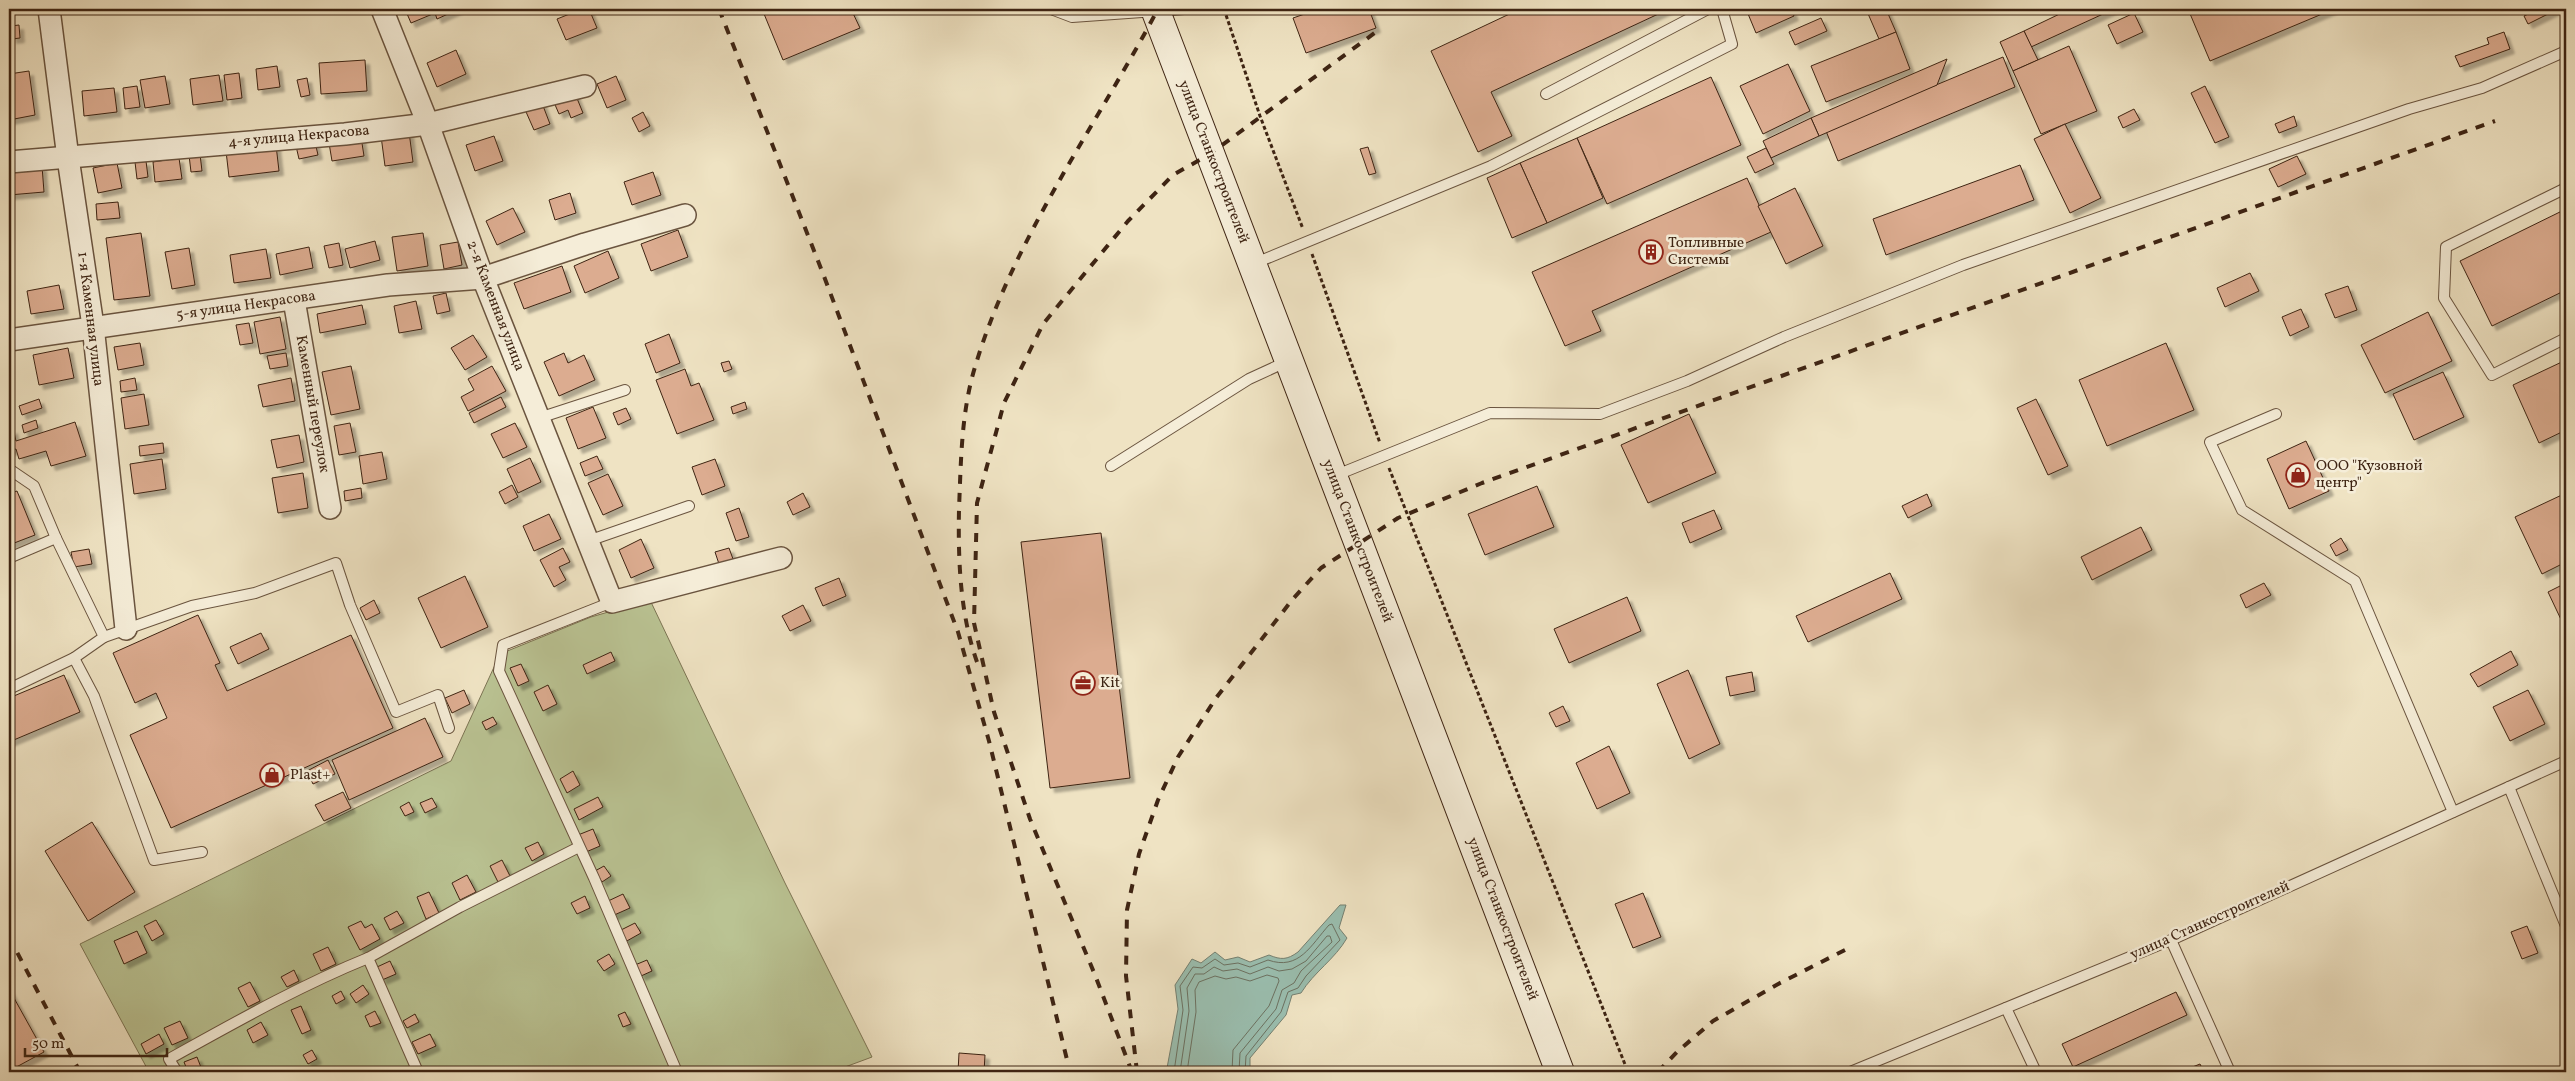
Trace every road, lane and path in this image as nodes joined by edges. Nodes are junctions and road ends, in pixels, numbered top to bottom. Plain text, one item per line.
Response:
1 (49, 9) edge
2 (382, 9) edge
3 (1051, 9) edge
4 (1184, 9) edge
5 (1224, 9) edge
6 (1708, 9) edge
7 (1722, 9) edge
8 (1156, 10) edge
9 (2566, 51) edge
10 (584, 86) dead end
11 (1546, 94) dead end
12 (428, 124) junction
13 (68, 158) junction
14 (9, 162) edge
15 (2566, 188) edge
16 (686, 215) dead end
17 (1308, 242) junction
18 (1252, 264) junction
19 (483, 278) junction
20 (294, 300) junction
21 (93, 326) junction
22 (2566, 338) edge
23 (9, 340) edge
24 (1289, 361) junction
25 (625, 390) dead end
26 (2276, 414) dead end
27 (539, 418) junction
28 (1384, 455) junction
29 (1111, 466) dead end
30 (9, 469) edge
31 (1333, 476) junction
32 (689, 506) dead end
33 (330, 508) dead end
34 (56, 538) junction
35 (588, 541) junction
36 (9, 558) edge
37 (781, 558) dead end
38 (612, 602) junction
39 (126, 630) junction
40 (104, 637) junction
41 (74, 658) junction
42 (9, 689) edge
43 (449, 728) dead end
44 (2566, 761) edge
45 (2509, 787) junction
46 (2453, 812) junction
47 (579, 847) junction
48 (202, 852) dead end
49 (2566, 926) edge
50 (2170, 940) junction
51 (368, 958) junction
52 (2006, 1008) junction
53 (177, 1072) edge
54 (418, 1072) edge
55 (677, 1072) edge
56 (1560, 1072) edge
57 (1628, 1072) edge
58 (1850, 1072) edge
59 (2036, 1072) edge
60 (2230, 1072) edge

1 - 13 street, 1-я Каменная улица
2 - 12 street, 2-я Каменная улица
3 - 8 lane
4 - 8 lane
5 - 17 path
6 - 11 lane
7 - 17 lane
8 - 18 main road, улица Станкостроителей
9 - 28 lane
10 - 12 street, 4-я улица Некрасова
12 - 13 street, 4-я улица Некрасова
12 - 19 street, 2-я Каменная улица
13 - 14 street, 4-я улица Некрасова
13 - 21 street, 1-я Каменная улица
15 - 22 lane
16 - 19 street, 5-я улица Некрасова
17 - 18 lane
17 - 28 path
18 - 24 main road, улица Станкостроителей
19 - 20 street, 5-я улица Некрасова
19 - 27 street, 2-я Каменная улица
20 - 21 street, 5-я улица Некрасова
20 - 33 street, Каменный переулок
21 - 23 street, 5-я улица Некрасова
21 - 39 street, 1-я Каменная улица
24 - 29 lane
24 - 31 main road, улица Станкостроителей
25 - 27 lane
26 - 46 lane
27 - 35 street, 2-я Каменная улица
28 - 31 lane
28 - 57 path
30 - 34 lane
31 - 56 main road, улица Станкостроителей
32 - 35 lane
34 - 36 lane
34 - 40 lane
35 - 38 street, 2-я Каменная улица
37 - 38 street
38 - 47 lane
39 - 40 lane
39 - 43 lane
40 - 41 lane
41 - 42 lane
41 - 48 lane
44 - 45 lane, улица Станкостроителей
45 - 46 lane, улица Станкостроителей
45 - 49 lane
46 - 50 lane, улица Станкостроителей
47 - 51 lane
47 - 55 lane
50 - 52 lane, улица Станкостроителей
50 - 60 lane
51 - 53 lane
51 - 54 lane
52 - 58 lane, улица Станкостроителей
52 - 59 lane

